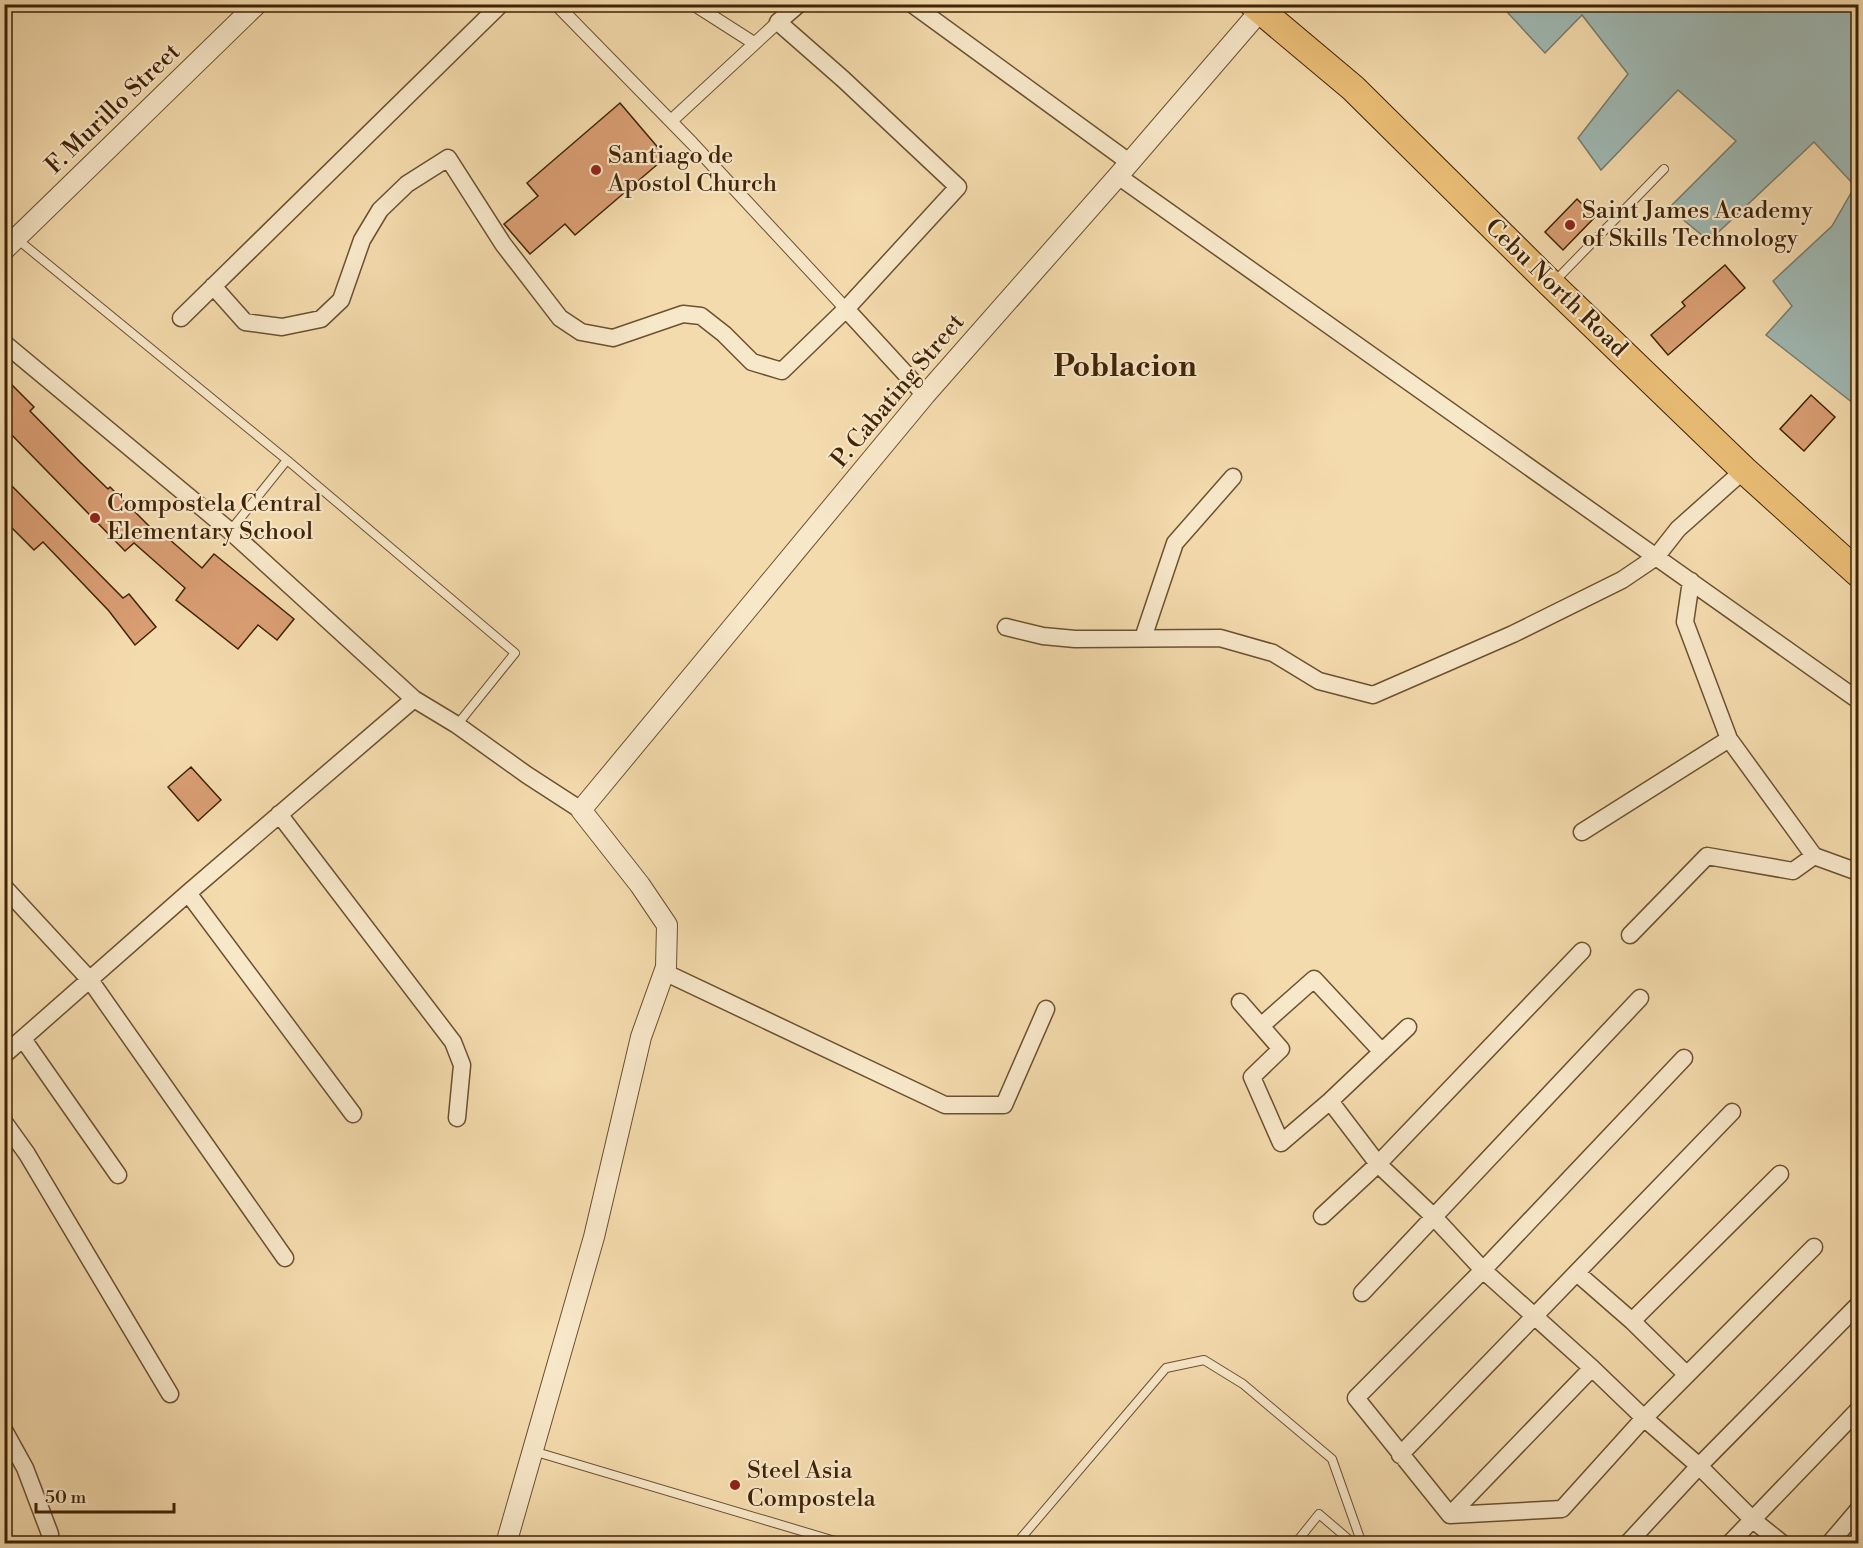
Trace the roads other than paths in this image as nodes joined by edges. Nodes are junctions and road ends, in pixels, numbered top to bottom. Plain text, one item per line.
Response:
1 (257, 4) edge
2 (501, 4) edge
3 (556, 4) edge
4 (693, 4) edge
5 (912, 4) edge
6 (797, 5) edge
7 (1259, 6) edge
8 (778, 22) junction
9 (754, 43) junction
10 (671, 121) junction
11 (1123, 169) junction
12 (1664, 169) dead end
13 (10, 244) edge
14 (1551, 284) junction
15 (213, 286) junction
16 (846, 309) junction
17 (181, 318) dead end
18 (4, 343) edge
19 (926, 395) junction
20 (287, 460) junction
21 (1744, 470) junction
22 (1233, 477) dead end
23 (230, 531) junction
24 (1656, 557) junction
25 (1858, 573) edge
26 (1691, 581) junction
27 (1006, 627) dead end
28 (1143, 638) junction
29 (414, 699) junction
30 (1858, 700) edge
31 (457, 725) junction
32 (1729, 739) junction
33 (581, 810) junction
34 (279, 814) junction
35 (1582, 832) dead end
36 (1814, 856) junction
37 (1858, 872) edge
38 (4, 886) edge
39 (188, 893) junction
40 (1630, 935) dead end
41 (1582, 951) dead end
42 (664, 972) junction
43 (90, 980) junction
44 (1640, 998) dead end
45 (1240, 1002) dead end
46 (1046, 1009) dead end
47 (1261, 1026) junction
48 (1408, 1027) dead end
49 (23, 1039) junction
50 (1382, 1052) junction
51 (4, 1055) edge
52 (1684, 1058) dead end
53 (1330, 1101) junction
54 (1732, 1112) dead end
55 (353, 1114) dead end
56 (457, 1119) dead end
57 (4, 1122) edge
58 (1378, 1164) junction
59 (1780, 1174) dead end
60 (118, 1175) dead end
61 (1322, 1216) dead end
62 (1433, 1216) junction
63 (1814, 1247) dead end
64 (285, 1258) dead end
65 (1483, 1270) junction
66 (1577, 1273) junction
67 (1362, 1293) dead end
68 (1858, 1305) edge
69 (1534, 1317) junction
70 (1632, 1322) junction
71 (1592, 1368) junction
72 (1687, 1375) junction
73 (170, 1394) dead end
74 (1858, 1410) edge
75 (1644, 1418) junction
76 (4, 1430) edge
77 (533, 1451) junction
78 (1400, 1455) junction
79 (1699, 1466) junction
80 (1858, 1510) edge
81 (1450, 1515) junction
82 (1753, 1520) junction
83 (50, 1534) dead end
84 (506, 1544) edge
85 (845, 1544) edge
86 (1016, 1544) edge
87 (1295, 1544) edge
88 (1354, 1544) edge
89 (1362, 1544) edge
90 (1627, 1544) edge
91 (1729, 1544) edge
92 (1783, 1544) edge
93 (1829, 1544) edge

1 - 13 street, F. Murillo Street
2 - 15 street
3 - 10 street
4 - 9 street
5 - 11 street
6 - 8 street
7 - 11 street, P. Cabating Street
7 - 14 highway, Cebu North Road
8 - 9 street
8 - 16 street
9 - 10 street
10 - 16 street
11 - 19 street, P. Cabating Street
11 - 24 street
12 - 14 lane
13 - 20 lane
14 - 21 highway, Cebu North Road
15 - 16 street
15 - 17 street
16 - 19 street
18 - 23 street
19 - 33 street, P. Cabating Street
20 - 23 lane
20 - 31 lane
21 - 24 street
21 - 25 highway, Cebu North Road
22 - 28 street
23 - 29 street
24 - 26 street
24 - 28 street
26 - 30 street
26 - 32 street
27 - 28 street
29 - 31 street
29 - 34 street
31 - 33 street
32 - 35 street
32 - 36 street
33 - 42 street
34 - 39 street
34 - 56 street
36 - 37 street
36 - 40 street
38 - 43 street
39 - 43 street
39 - 55 street
41 - 58 street
42 - 46 street
42 - 77 street
43 - 49 street
43 - 64 street
44 - 62 street
45 - 47 street
47 - 50 street
47 - 53 street
48 - 50 street
49 - 51 street
49 - 60 street
50 - 53 street
52 - 65 street
53 - 58 street
54 - 66 street
57 - 73 street
58 - 61 street
58 - 62 street
59 - 70 street
62 - 65 street
62 - 67 street
63 - 72 street
65 - 69 street
65 - 78 street
66 - 69 street
66 - 70 street
68 - 79 street
69 - 71 street
69 - 78 street
70 - 72 street
71 - 75 street
71 - 81 street
72 - 75 street
74 - 82 street
75 - 79 street
75 - 81 street
76 - 83 street
77 - 84 street
77 - 85 lane
78 - 81 street
79 - 82 street
79 - 90 street
80 - 93 street
82 - 91 street
82 - 92 street
86 - 89 lane
87 - 88 lane

